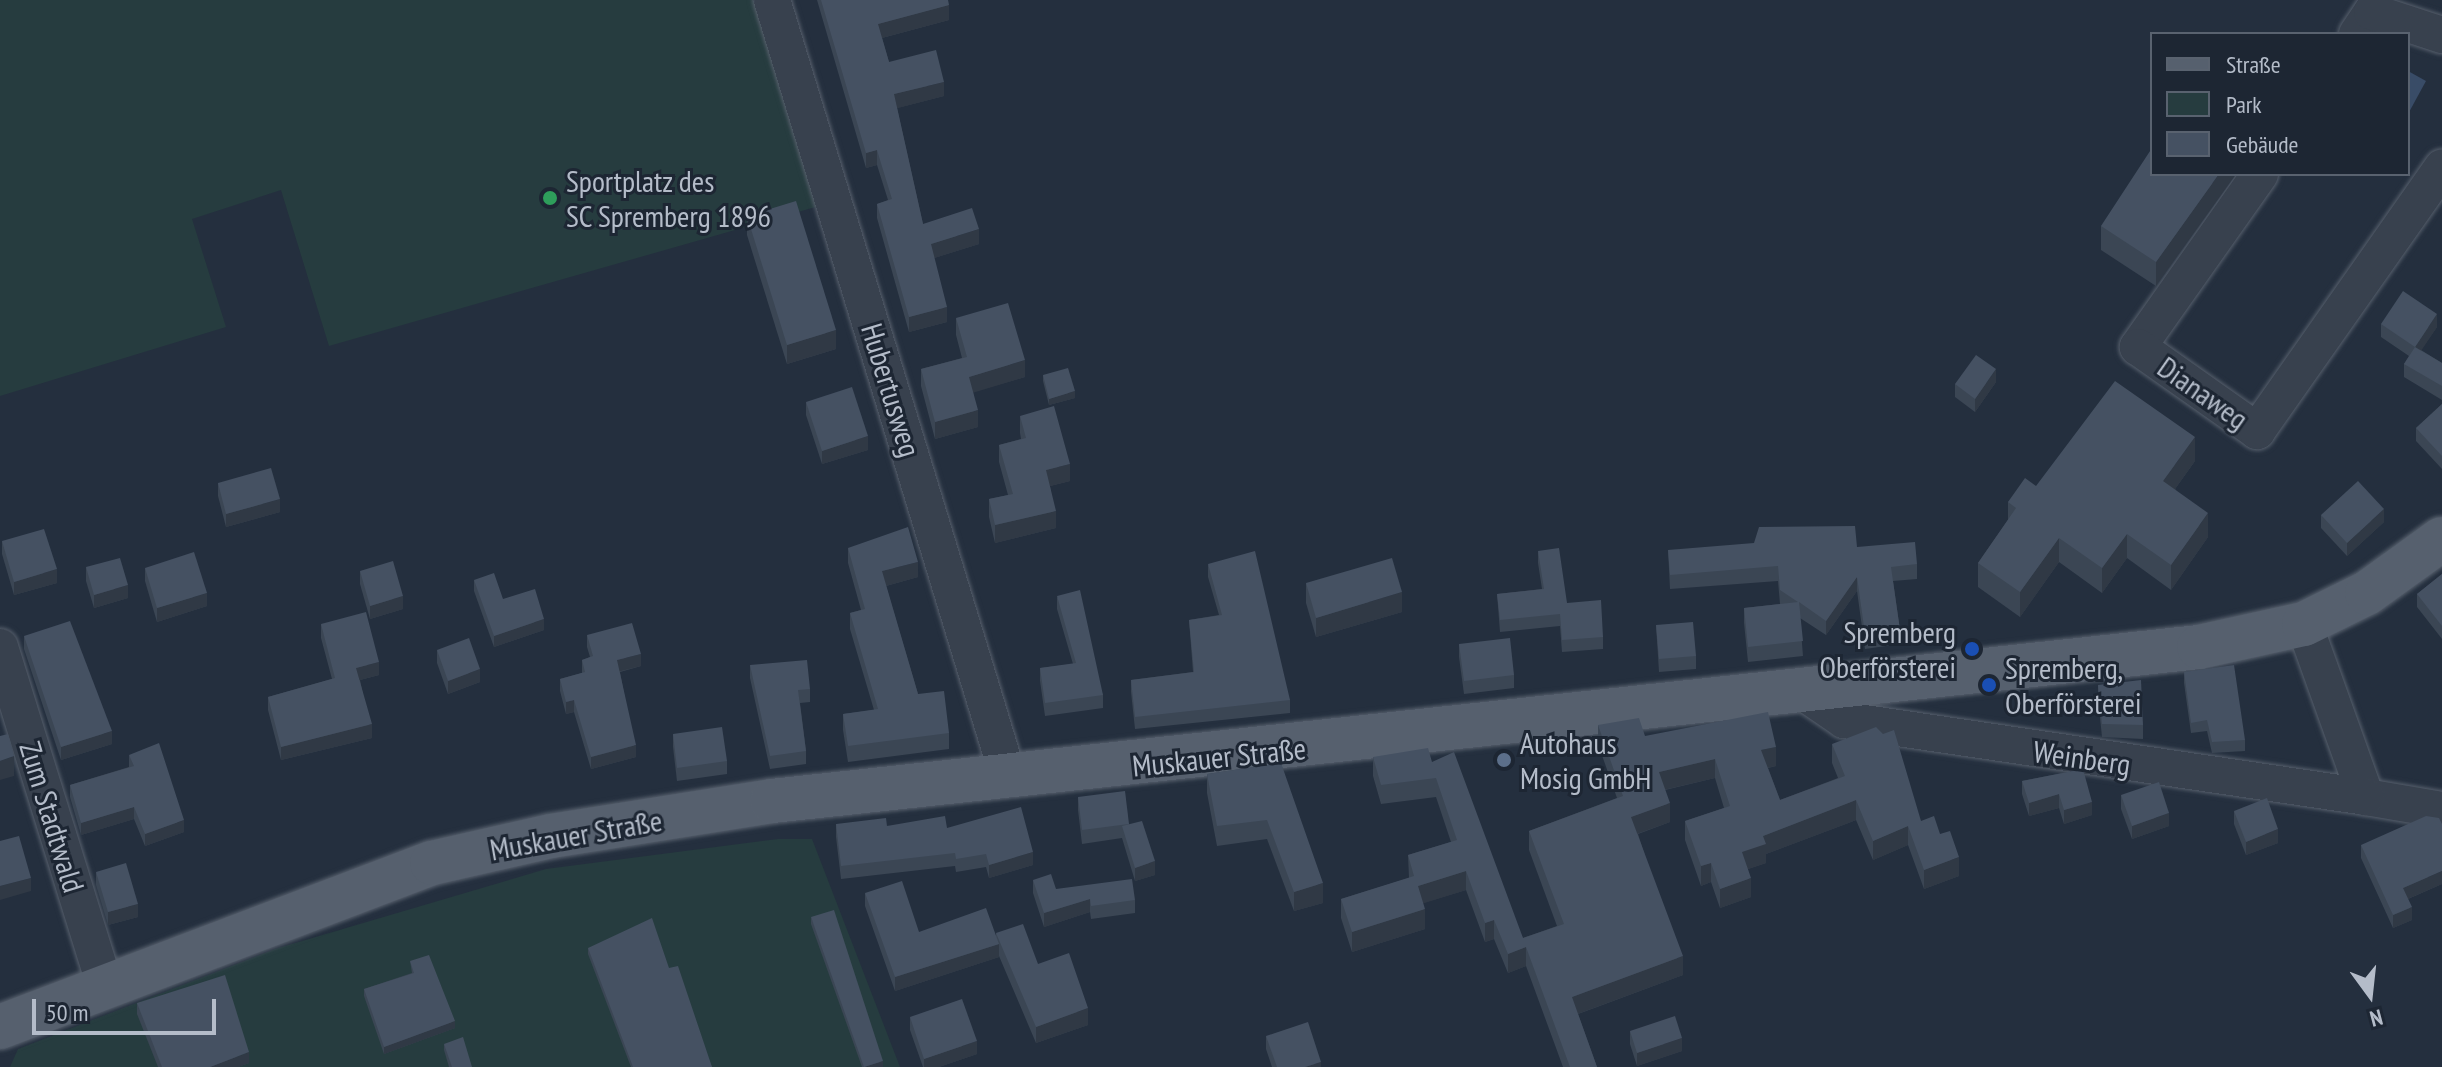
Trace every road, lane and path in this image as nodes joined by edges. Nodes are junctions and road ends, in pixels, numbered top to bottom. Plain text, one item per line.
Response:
1 (772, 0) edge
2 (2365, 23) edge
3 (2442, 35) edge
4 (2442, 168) edge
5 (2259, 176) edge
6 (2442, 539) edge
7 (2304, 624) junction
8 (0, 647) edge
9 (1806, 694) junction
10 (1009, 779) junction
11 (2366, 797) junction
12 (2442, 810) edge
13 (105, 987) junction
14 (1, 1022) edge

1 - 10 street, Hubertusweg
2 - 3 street
4 - 5 street, Dianaweg
6 - 7 main road, Muskauer Straße
7 - 9 main road, Muskauer Straße
7 - 11 street
8 - 13 street, Zum Stadtwald
9 - 10 main road, Muskauer Straße
9 - 11 street, Weinberg
10 - 13 main road, Muskauer Straße
11 - 12 street, Weinberg
13 - 14 main road, Muskauer Straße

